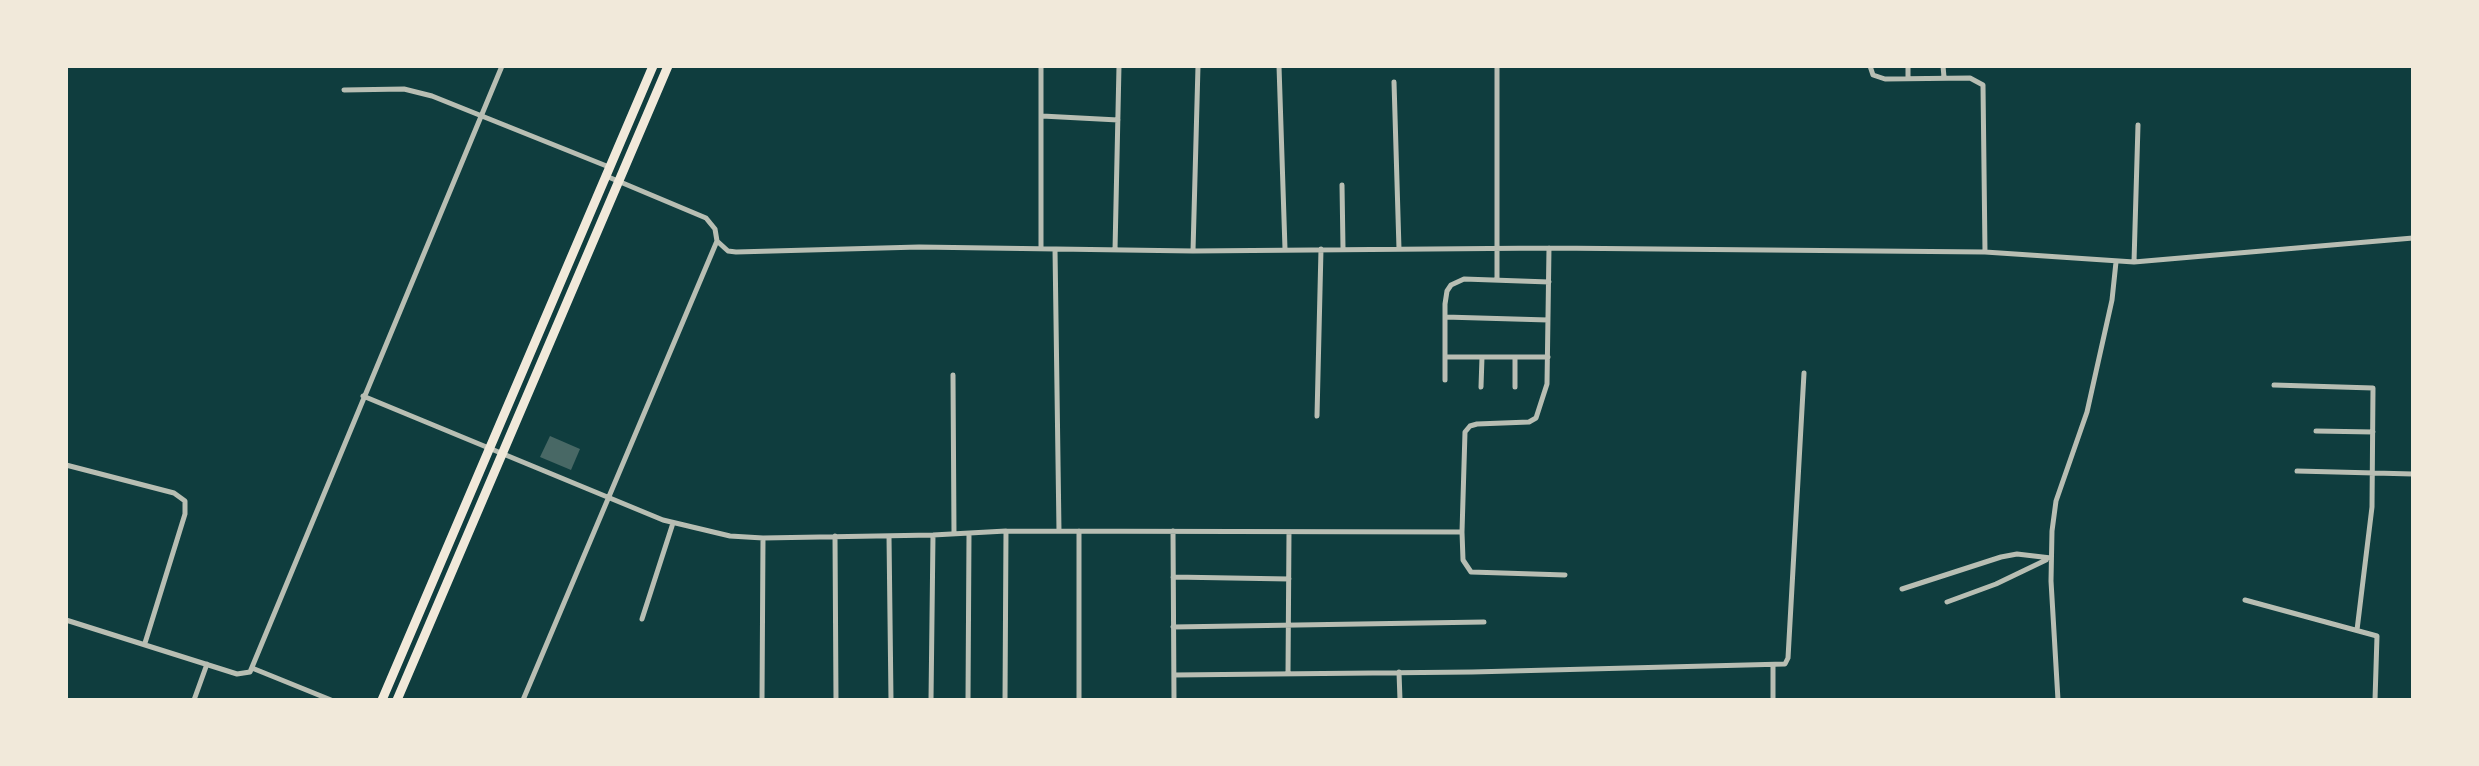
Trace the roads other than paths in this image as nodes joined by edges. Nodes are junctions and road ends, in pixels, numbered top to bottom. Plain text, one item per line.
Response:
1 (502, 66) edge
2 (653, 66) edge
3 (668, 66) edge
4 (1041, 66) edge
5 (1119, 66) edge
6 (1198, 66) edge
7 (1279, 66) edge
8 (1497, 66) edge
9 (1870, 66) edge
10 (1908, 66) edge
11 (1943, 66) edge
12 (1944, 77) junction
13 (1908, 78) junction
14 (1394, 82) dead end
15 (344, 90) dead end
16 (483, 115) junction
17 (1042, 116) junction
18 (1118, 120) junction
19 (2138, 125) dead end
20 (608, 172) junction
21 (619, 181) junction
22 (1342, 185) dead end
23 (2413, 238) edge
24 (717, 241) junction
25 (1549, 248) junction
26 (1041, 249) junction
27 (1055, 249) junction
28 (1285, 249) junction
29 (1321, 249) junction
30 (1343, 249) junction
31 (1399, 249) junction
32 (1115, 250) junction
33 (1496, 250) junction
34 (1193, 251) junction
35 (1985, 252) junction
36 (2116, 262) junction
37 (2134, 262) junction
38 (1497, 280) junction
39 (1549, 282) junction
40 (1445, 317) junction
41 (1548, 320) junction
42 (1446, 357) junction
43 (1482, 357) junction
44 (1515, 357) junction
45 (1548, 357) junction
46 (1804, 373) dead end
47 (953, 375) dead end
48 (1445, 380) dead end
49 (2274, 385) dead end
50 (1481, 387) dead end
51 (1515, 387) dead end
52 (363, 396) junction
53 (1317, 416) dead end
54 (2316, 431) dead end
55 (2373, 432) junction
56 (489, 449) junction
57 (502, 455) junction
58 (66, 465) edge
59 (2297, 471) dead end
60 (2373, 473) junction
61 (2413, 474) edge
62 (609, 499) junction
63 (673, 523) junction
64 (1006, 531) junction
65 (1059, 531) junction
66 (1079, 531) junction
67 (1173, 531) junction
68 (1289, 532) junction
69 (1462, 532) junction
70 (954, 534) junction
71 (969, 534) junction
72 (933, 535) junction
73 (835, 536) junction
74 (889, 536) junction
75 (763, 538) junction
76 (2049, 559) junction
77 (1565, 575) dead end
78 (1173, 577) junction
79 (1289, 579) junction
80 (1902, 589) dead end
81 (427, 594) junction
82 (439, 600) junction
83 (2245, 600) dead end
84 (1947, 602) dead end
85 (642, 619) dead end
86 (66, 620) edge
87 (1484, 622) dead end
88 (1288, 626) junction
89 (1173, 627) junction
90 (2357, 630) junction
91 (145, 643) junction
92 (207, 664) junction
93 (1773, 666) junction
94 (252, 668) junction
95 (1399, 672) junction
96 (1288, 674) junction
97 (1174, 675) junction
98 (194, 700) edge
99 (331, 700) edge
100 (382, 700) edge
101 (397, 700) edge
102 (523, 700) edge
103 (762, 700) edge
104 (836, 700) edge
105 (891, 700) edge
106 (931, 700) edge
107 (968, 700) edge
108 (1005, 700) edge
109 (1079, 700) edge
110 (1174, 700) edge
111 (1400, 700) edge
112 (1773, 700) edge
113 (2058, 700) edge
114 (2375, 700) edge

1 - 16 street
2 - 20 highway
3 - 21 highway
4 - 17 street
5 - 18 street
6 - 34 street
7 - 28 street
8 - 33 street
9 - 13 street
10 - 13 street
11 - 12 street
12 - 13 street
12 - 35 street
14 - 31 street
15 - 16 street
16 - 20 street
16 - 52 street
17 - 18 street
17 - 26 street
18 - 32 street
19 - 37 street
20 - 21 street
20 - 56 highway
21 - 24 street
21 - 57 highway
22 - 30 street
23 - 37 street
24 - 26 street
24 - 62 street
25 - 33 street
25 - 35 street
25 - 39 street
26 - 27 street
27 - 32 street
27 - 65 street
28 - 29 street
28 - 34 street
29 - 30 street
29 - 53 street
30 - 31 street
31 - 33 street
32 - 34 street
33 - 38 street
35 - 36 street
36 - 37 street
36 - 76 street
38 - 39 street
38 - 40 street
39 - 41 street
40 - 41 street
40 - 42 street
41 - 45 street
42 - 43 street
42 - 48 street
43 - 44 street
43 - 50 street
44 - 45 street
44 - 51 street
45 - 69 street
46 - 93 street
47 - 70 street
49 - 55 street
52 - 56 street
52 - 94 street
54 - 55 street
55 - 60 street
56 - 57 street
56 - 81 highway
57 - 62 street
57 - 82 highway
58 - 91 street
59 - 60 street
60 - 61 street
60 - 90 street
62 - 63 street
62 - 102 street
63 - 75 street
63 - 85 street
64 - 65 street
64 - 71 street
64 - 108 street
65 - 66 street
66 - 67 street
66 - 109 street
67 - 68 street
67 - 78 street
68 - 69 street
68 - 79 street
69 - 77 street
70 - 71 street
70 - 72 street
71 - 107 street
72 - 74 street
72 - 106 street
73 - 74 street
73 - 75 street
73 - 104 street
74 - 105 street
75 - 103 street
76 - 80 street
76 - 84 street
76 - 113 street
78 - 79 street
78 - 89 street
79 - 88 street
81 - 82 highway
81 - 100 highway
82 - 101 highway
83 - 90 street
86 - 91 street
87 - 88 street
88 - 89 street
88 - 96 street
89 - 97 street
90 - 114 street
91 - 92 street
92 - 94 street
92 - 98 street
93 - 95 street
93 - 112 street
94 - 99 street
95 - 96 street
95 - 111 street
96 - 97 street
97 - 110 street

